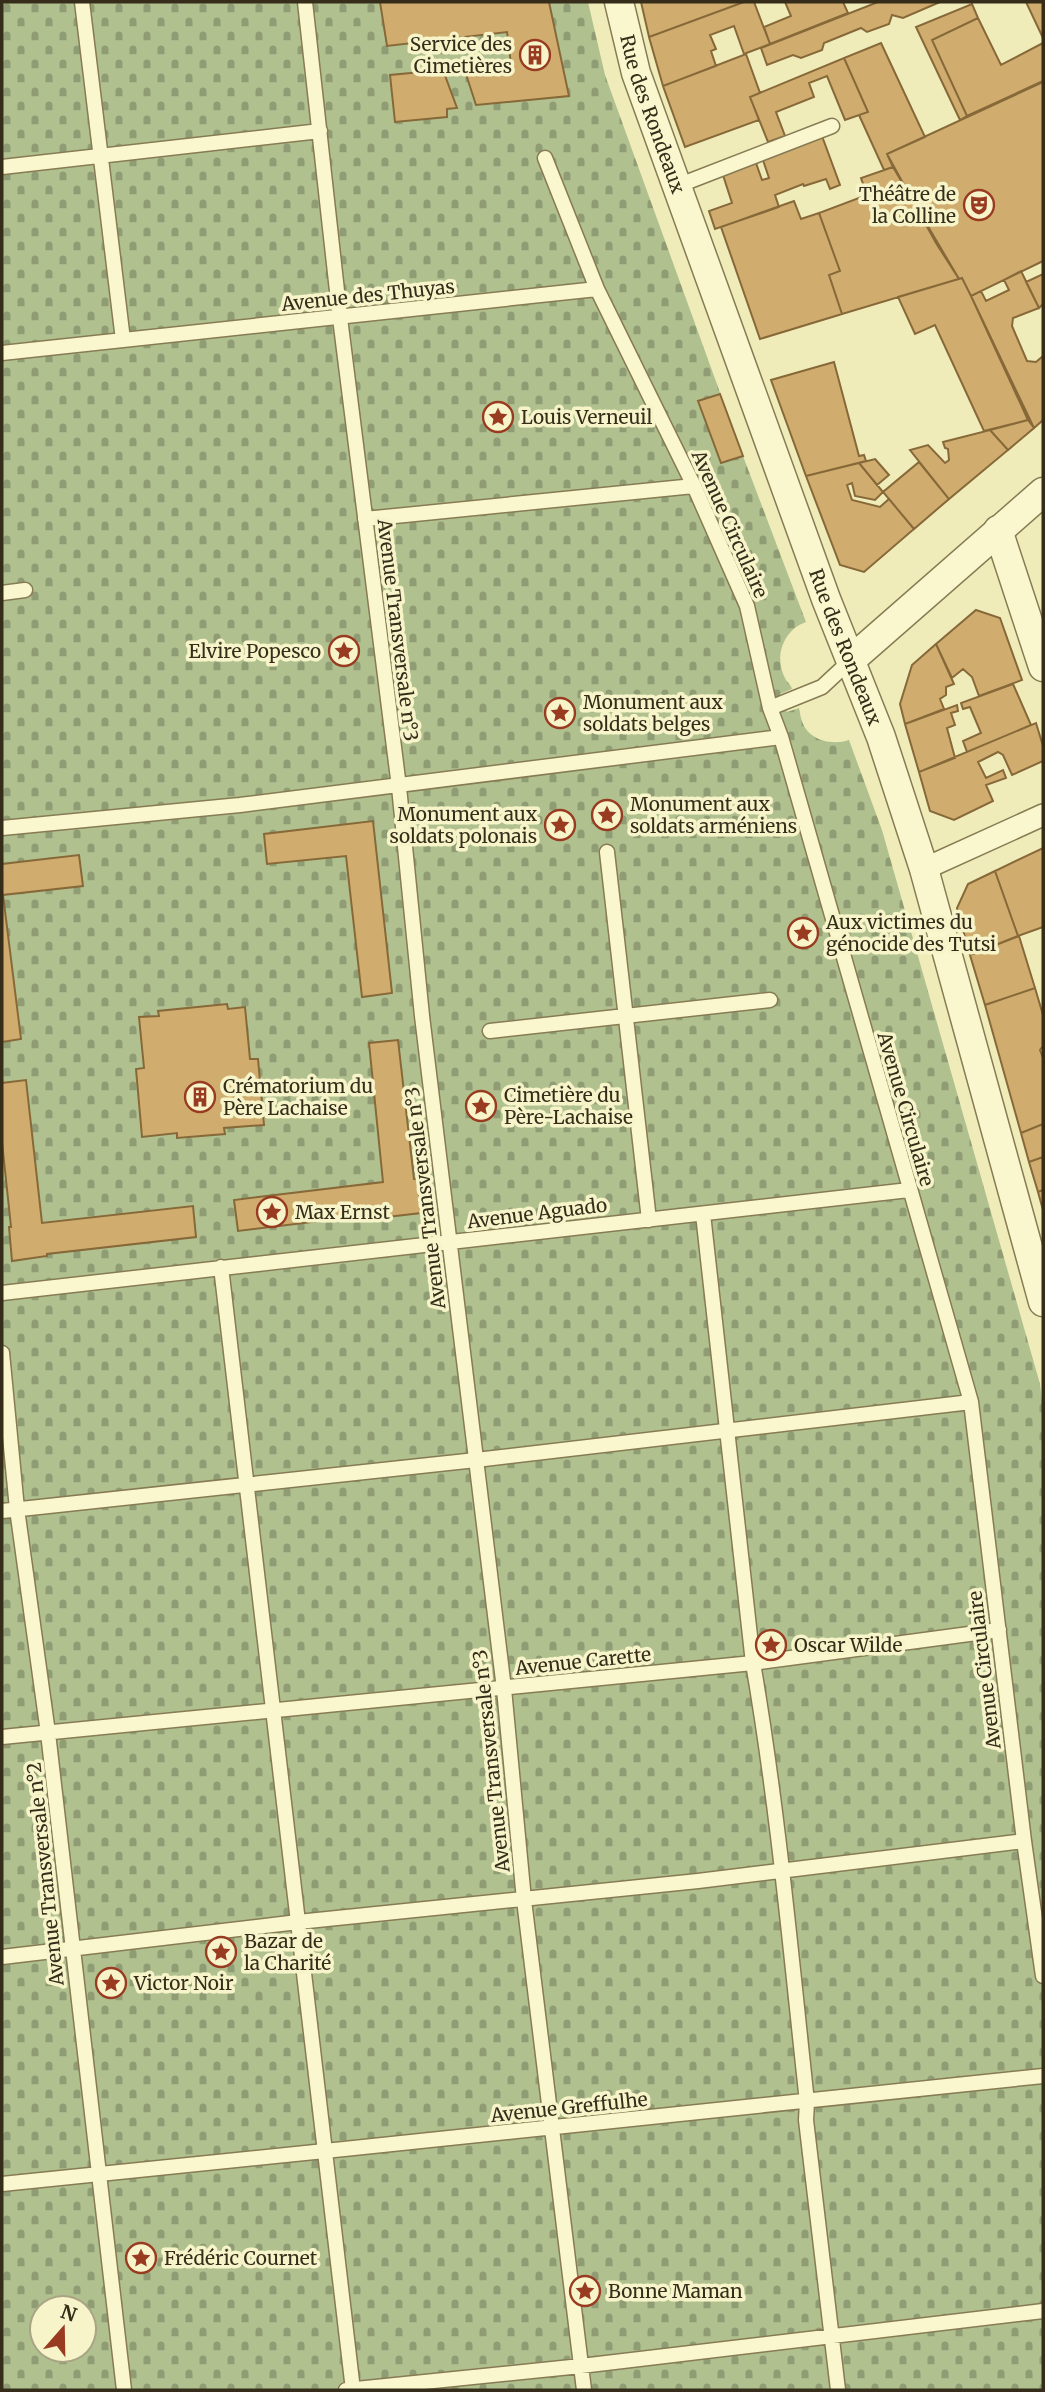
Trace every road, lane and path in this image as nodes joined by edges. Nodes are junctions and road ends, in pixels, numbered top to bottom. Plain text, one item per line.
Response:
1 (82, 2) edge
2 (305, 2) edge
3 (619, 2) edge
4 (832, 126) dead end
5 (320, 131) junction
6 (101, 156) junction
7 (545, 158) dead end
8 (2, 167) edge
9 (677, 186) junction
10 (597, 289) junction
11 (340, 318) junction
12 (123, 340) junction
13 (2, 354) edge
14 (694, 486) junction
15 (1043, 492) edge
16 (365, 519) junction
17 (998, 530) junction
18 (25, 590) dead end
19 (2, 593) edge
20 (851, 660) junction
21 (1043, 667) edge
22 (770, 708) junction
23 (781, 737) junction
24 (399, 787) junction
25 (1043, 815) edge
26 (2, 828) edge
27 (607, 852) dead end
28 (924, 869) junction
29 (770, 1000) dead end
30 (625, 1017) junction
31 (490, 1031) dead end
32 (909, 1190) junction
33 (703, 1214) junction
34 (649, 1220) junction
35 (450, 1243) junction
36 (222, 1268) junction
37 (2, 1293) edge
38 (1043, 1302) edge
39 (2, 1353) edge
40 (971, 1402) junction
41 (727, 1429) junction
42 (476, 1460) junction
43 (248, 1483) junction
44 (9, 1510) edge
45 (999, 1630) junction
46 (753, 1663) junction
47 (504, 1689) junction
48 (274, 1710) junction
49 (48, 1733) junction
50 (2, 1737) edge
51 (1024, 1841) junction
52 (782, 1871) junction
53 (524, 1900) junction
54 (298, 1923) junction
55 (72, 1949) junction
56 (2, 1957) edge
57 (1043, 1976) edge
58 (1043, 2077) edge
59 (807, 2102) junction
60 (553, 2129) junction
61 (325, 2150) junction
62 (99, 2174) junction
63 (2, 2184) edge
64 (1043, 2311) edge
65 (832, 2335) junction
66 (581, 2366) junction
67 (124, 2390) edge
68 (346, 2390) edge
69 (353, 2390) edge
70 (584, 2390) edge
71 (838, 2390) edge

1 - 6 lane
2 - 5 lane, Avenue Transversale n°3
3 - 9 street, Rue des Rondeaux
4 - 9 lane
5 - 6 lane
5 - 11 lane, Avenue Transversale n°3
6 - 8 lane
6 - 12 lane
7 - 10 lane
9 - 20 street, Rue des Rondeaux
10 - 11 lane, Avenue des Thuyas
10 - 14 lane, Avenue Circulaire
11 - 12 lane, Avenue des Thuyas
11 - 16 lane, Avenue Transversale n°3
12 - 13 lane, Avenue des Thuyas
14 - 16 lane
14 - 22 lane, Avenue Circulaire
15 - 17 street
16 - 24 lane, Avenue Transversale n°3
17 - 20 street
17 - 21 street
18 - 19 lane
20 - 22 lane
20 - 28 street, Rue des Rondeaux
22 - 23 lane, Avenue Circulaire
23 - 24 lane
23 - 32 lane, Avenue Circulaire
24 - 26 lane
24 - 35 lane, Avenue Transversale n°3
25 - 28 street
27 - 30 lane
28 - 38 street, Rue des Rondeaux
29 - 30 lane
30 - 31 lane
30 - 34 lane
32 - 33 lane, Avenue Aguado
32 - 40 lane, Avenue Circulaire
33 - 34 lane, Avenue Aguado
33 - 41 lane
34 - 35 lane, Avenue Aguado
35 - 36 lane, Avenue Aguado
35 - 42 lane, Avenue Transversale n°3
36 - 37 lane, Avenue Aguado
36 - 43 lane
39 - 44 lane, Avenue Transversale n°2
40 - 41 lane
40 - 45 lane, Avenue Circulaire
41 - 42 lane
41 - 46 lane
42 - 43 lane
42 - 47 lane, Avenue Transversale n°3
43 - 44 lane
43 - 48 lane
44 - 49 lane, Avenue Transversale n°2
45 - 46 lane, Avenue Carette
45 - 51 lane, Avenue Circulaire
46 - 47 lane, Avenue Carette
46 - 52 lane
47 - 48 lane, Avenue Carette
47 - 53 lane, Avenue Transversale n°3
48 - 49 lane, Avenue Carette
48 - 54 lane
49 - 50 lane, Avenue Carette
49 - 55 lane, Avenue Transversale n°2
51 - 52 lane
51 - 57 lane, Avenue Circulaire
52 - 53 lane
52 - 59 lane
53 - 54 lane
53 - 60 lane, Avenue Transversale n°3
54 - 55 lane
54 - 61 lane
55 - 56 lane
55 - 62 lane, Avenue Transversale n°2
58 - 59 lane, Avenue Greffulhe
59 - 60 lane, Avenue Greffulhe
59 - 65 lane
60 - 61 lane, Avenue Greffulhe
60 - 66 lane, Avenue Transversale n°3
61 - 62 lane, Avenue Greffulhe
61 - 69 lane
62 - 63 lane, Avenue Greffulhe
62 - 67 lane, Avenue Transversale n°2
64 - 65 lane
65 - 66 lane
65 - 71 lane
66 - 69 lane
66 - 70 lane, Avenue Transversale n°3
68 - 69 lane

